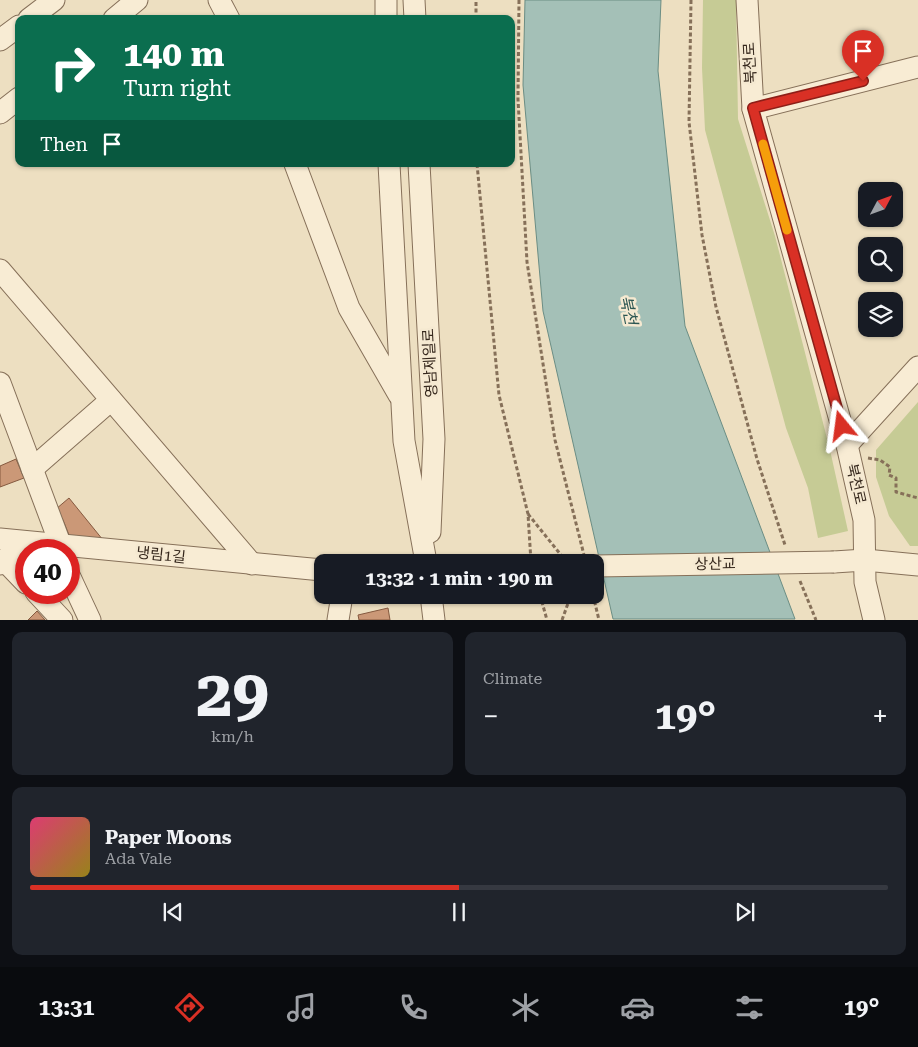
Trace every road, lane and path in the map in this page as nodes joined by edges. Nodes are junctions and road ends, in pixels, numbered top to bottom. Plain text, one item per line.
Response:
1 (54, 0) edge
2 (137, 0) edge
3 (219, 0) edge
4 (386, 0) edge
5 (414, 0) edge
6 (476, 0) edge
7 (519, 0) edge
8 (691, 0) edge
9 (747, 0) edge
10 (34, 15) edge
11 (119, 15) edge
12 (227, 15) edge
13 (386, 15) edge
14 (415, 15) edge
15 (476, 15) edge
16 (15, 29) edge
17 (0, 40) edge
18 (918, 67) edge
19 (15, 101) edge
20 (753, 108) junction
21 (0, 113) edge
22 (296, 167) edge
23 (389, 167) edge
24 (420, 167) edge
25 (477, 167) edge
26 (0, 270) edge
27 (918, 367) edge
28 (0, 383) edge
29 (111, 400) junction
30 (402, 400) junction
31 (852, 439) junction
32 (32, 469) junction
33 (918, 498) edge
34 (528, 514) junction
35 (0, 539) edge
36 (55, 539) edge
37 (15, 541) edge
38 (787, 548) dead end
39 (80, 549) edge
40 (15, 551) edge
41 (425, 554) edge
42 (427, 554) edge
43 (530, 554) edge
44 (560, 554) edge
45 (584, 554) edge
46 (865, 560) junction
47 (2, 562) edge
48 (252, 564) junction
49 (918, 565) edge
50 (604, 566) edge
51 (314, 569) edge
52 (15, 573) edge
53 (798, 575) dead end
54 (80, 599) edge
55 (47, 604) edge
56 (341, 604) edge
57 (432, 604) edge
58 (543, 604) edge
59 (568, 604) edge
60 (595, 604) edge
61 (62, 620) edge
62 (90, 620) edge
63 (338, 620) edge
64 (434, 620) edge
65 (547, 620) edge
66 (562, 620) edge
67 (599, 620) edge
68 (816, 620) edge
69 (874, 620) edge

1 - 10 street
2 - 11 street
3 - 12 street
4 - 13 street
5 - 14 street
6 - 15 path
7 - 45 path
8 - 38 path
9 - 20 street, 북천로
16 - 17 street
18 - 20 street
19 - 21 street
20 - 31 street, 북천로
22 - 30 street
23 - 30 street
24 - 42 street, 영남제일로
25 - 34 path
26 - 29 street
27 - 31 street
28 - 32 street
29 - 32 street
29 - 48 street
30 - 41 street
31 - 33 path
31 - 46 street, 북천로
32 - 36 street
34 - 43 path
34 - 44 path
35 - 37 street, 냉림1길
39 - 48 street, 냉림1길
40 - 47 street
46 - 49 street, 상산교
46 - 50 street, 상산교, bridge
46 - 69 street, 북천로
47 - 52 street
48 - 51 street, 냉림1길
53 - 68 path
54 - 62 street
55 - 61 street
56 - 63 street
57 - 64 street
58 - 65 path
59 - 66 path
60 - 67 path

